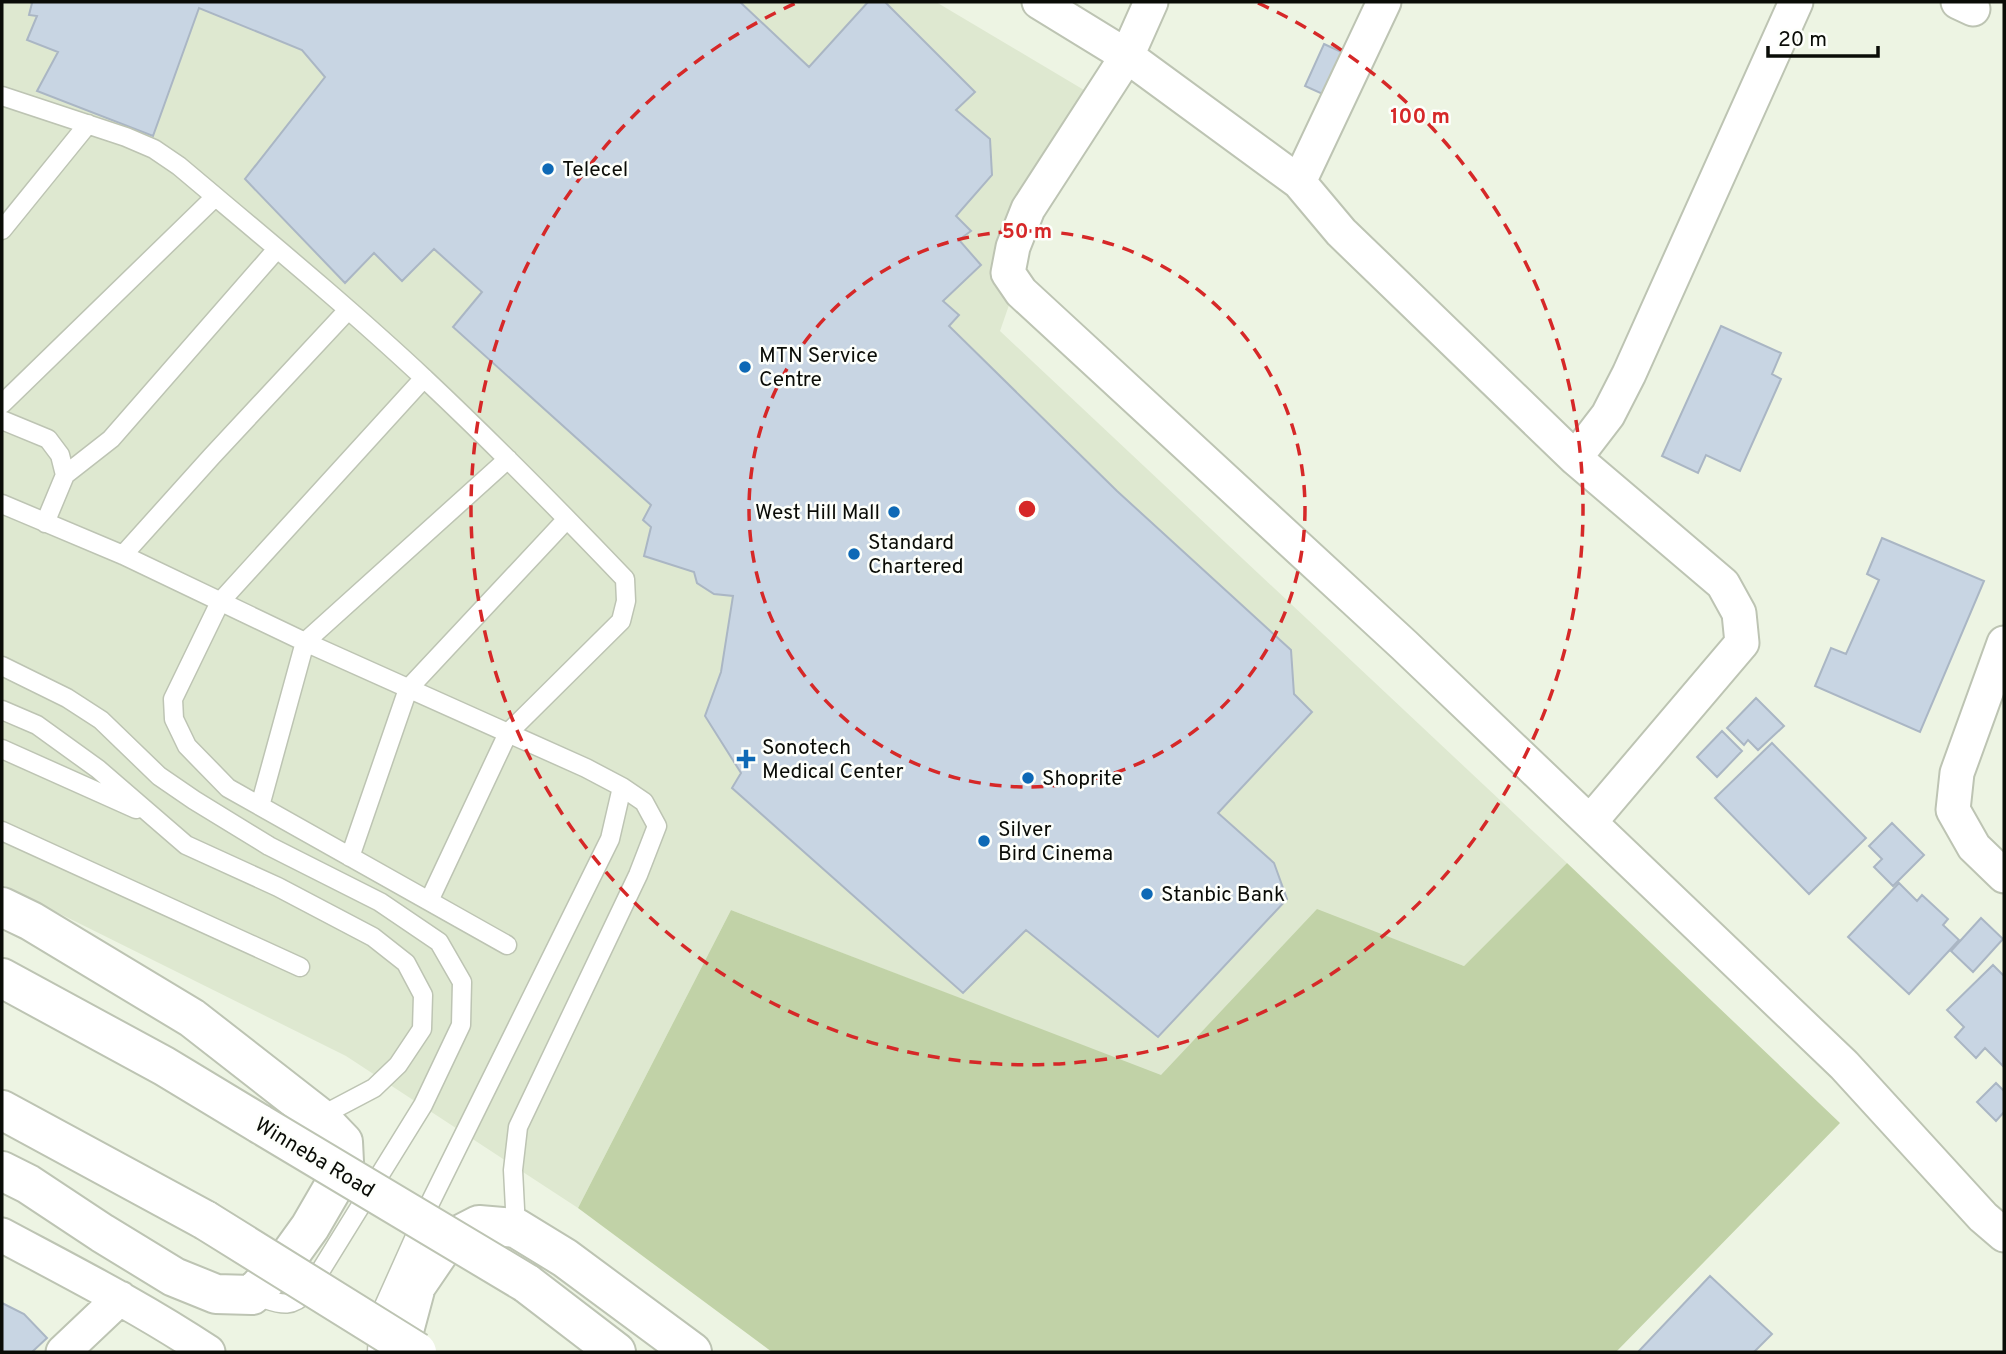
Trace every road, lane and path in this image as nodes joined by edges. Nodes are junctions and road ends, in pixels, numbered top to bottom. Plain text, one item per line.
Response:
1 (1039, 2) edge
2 (1151, 2) edge
3 (1384, 2) edge
4 (1796, 2) edge
5 (1127, 56) junction
6 (2, 96) edge
7 (88, 124) junction
8 (1299, 182) junction
9 (215, 197) junction
10 (2, 230) edge
11 (277, 249) junction
12 (348, 310) junction
13 (424, 378) junction
14 (2, 404) edge
15 (2, 420) edge
16 (1575, 458) junction
17 (508, 459) junction
18 (65, 475) junction
19 (2, 504) edge
20 (567, 519) junction
21 (45, 523) junction
22 (123, 555) junction
23 (220, 602) junction
24 (305, 642) junction
25 (2004, 643) edge
26 (2, 666) edge
27 (408, 689) junction
28 (2, 710) edge
29 (508, 733) junction
30 (2, 749) edge
31 (622, 787) junction
32 (260, 806) junction
33 (157, 820) junction
34 (1590, 822) junction
35 (2, 831) edge
36 (350, 856) junction
37 (2004, 876) edge
38 (429, 901) junction
39 (2, 907) edge
40 (507, 945) dead end
41 (300, 967) dead end
42 (2, 978) edge
43 (2, 1110) edge
44 (320, 1117) junction
45 (2, 1171) edge
46 (516, 1228) junction
47 (2, 1234) edge
48 (2004, 1235) edge
49 (252, 1295) junction
50 (120, 1298) junction
51 (63, 1352) edge
52 (208, 1352) edge
53 (377, 1352) edge
54 (404, 1352) edge
55 (417, 1352) edge
56 (616, 1352) edge
57 (692, 1352) edge

1 - 5 street
2 - 5 street
3 - 8 street
4 - 16 street
5 - 8 street
5 - 34 street
6 - 7 lane
7 - 9 lane
7 - 10 lane
8 - 16 street
9 - 11 lane
9 - 14 lane
11 - 12 lane
11 - 18 lane
12 - 13 lane
12 - 22 lane
13 - 17 lane
13 - 23 lane
15 - 18 lane
16 - 34 street
17 - 20 lane
17 - 24 lane
18 - 21 lane
19 - 21 lane
20 - 27 lane
20 - 29 lane
21 - 22 lane
22 - 23 lane
23 - 24 lane
23 - 32 lane
24 - 27 lane
24 - 32 lane
25 - 37 street
26 - 49 lane
27 - 29 lane
27 - 36 lane
28 - 33 lane
29 - 31 lane
29 - 38 lane
30 - 33 lane
31 - 46 lane
31 - 53 lane
32 - 36 lane
33 - 44 lane
34 - 48 street
35 - 41 lane
36 - 38 lane
38 - 40 lane
39 - 44 highway
42 - 56 highway, Winneba Road, bridge
43 - 55 highway, bridge
44 - 49 highway
45 - 49 highway
46 - 54 highway
46 - 57 highway
47 - 50 street
50 - 51 street
50 - 52 street

